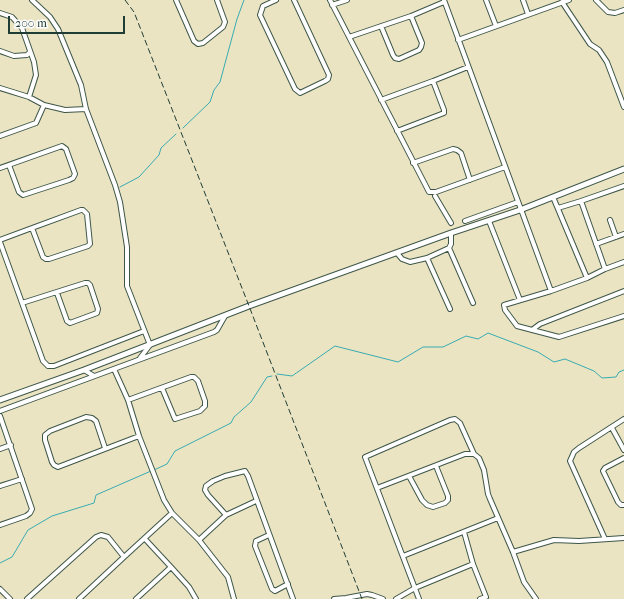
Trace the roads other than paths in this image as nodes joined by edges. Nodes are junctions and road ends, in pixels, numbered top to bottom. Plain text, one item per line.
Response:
1 (32, 0) edge
2 (176, 0) edge
3 (217, 0) edge
4 (276, 0) edge
5 (294, 0) edge
6 (330, 0) edge
7 (347, 0) edge
8 (486, 0) edge
9 (523, 0) edge
10 (569, 0) edge
11 (596, 0) edge
12 (444, 1) edge
13 (562, 2) junction
14 (332, 5) junction
15 (624, 10) edge
16 (0, 13) edge
17 (528, 14) junction
18 (411, 16) junction
19 (381, 26) junction
20 (496, 26) junction
21 (349, 37) junction
22 (458, 40) junction
23 (0, 51) edge
24 (30, 52) junction
25 (468, 67) junction
26 (433, 81) junction
27 (0, 88) edge
28 (29, 97) junction
29 (381, 100) junction
30 (44, 105) junction
31 (624, 107) edge
32 (86, 109) junction
33 (396, 131) junction
34 (0, 136) edge
35 (413, 163) junction
36 (10, 165) junction
37 (504, 167) junction
38 (0, 168) edge
39 (624, 169) edge
40 (470, 180) junction
41 (624, 186) edge
42 (435, 196) dead end
43 (553, 197) junction
44 (581, 201) junction
45 (518, 202) junction
46 (558, 208) junction
47 (520, 210) junction
48 (610, 220) dead end
49 (465, 221) dead end
50 (489, 221) junction
51 (451, 223) dead end
52 (32, 228) junction
53 (451, 234) junction
54 (624, 234) edge
55 (616, 237) junction
56 (0, 241) edge
57 (596, 244) junction
58 (448, 248) junction
59 (397, 252) junction
60 (427, 258) junction
61 (624, 262) edge
62 (605, 269) junction
63 (587, 278) junction
64 (551, 291) junction
65 (624, 291) edge
66 (57, 293) junction
67 (520, 300) junction
68 (473, 302) dead end
69 (22, 304) junction
70 (450, 309) dead end
71 (225, 316) junction
72 (623, 316) edge
73 (624, 322) edge
74 (532, 330) junction
75 (144, 332) junction
76 (150, 345) junction
77 (140, 358) junction
78 (114, 369) junction
79 (84, 370) junction
80 (94, 376) junction
81 (162, 388) junction
82 (0, 400) edge
83 (128, 400) junction
84 (2, 410) edge
85 (0, 416) edge
86 (624, 419) edge
87 (612, 428) junction
88 (139, 436) junction
89 (11, 445) junction
90 (470, 446) junction
91 (105, 448) junction
92 (0, 449) edge
93 (624, 450) edge
94 (465, 454) junction
95 (474, 454) junction
96 (624, 458) edge
97 (436, 466) junction
98 (410, 476) junction
99 (22, 480) junction
100 (0, 486) edge
101 (378, 488) junction
102 (256, 501) junction
103 (624, 505) edge
104 (172, 513) junction
105 (226, 514) junction
106 (498, 518) junction
107 (0, 525) edge
108 (464, 532) junction
109 (269, 535) junction
110 (624, 538) edge
111 (145, 539) junction
112 (604, 539) junction
113 (199, 540) junction
114 (513, 552) junction
115 (403, 556) junction
116 (124, 557) junction
117 (473, 564) junction
118 (171, 567) junction
119 (288, 584) junction
120 (415, 588) junction
121 (0, 589) edge
122 (486, 598) edge
123 (10, 599) edge
124 (27, 599) edge
125 (79, 599) edge
126 (136, 599) edge
127 (196, 599) edge
128 (234, 599) edge
129 (293, 599) edge
130 (334, 599) edge
131 (383, 599) edge
132 (396, 599) edge
133 (419, 599) edge
134 (480, 599) edge
135 (536, 599) edge

1 - 32 street
2 - 3 street
4 - 5 street
6 - 14 street
7 - 14 street
8 - 20 street
9 - 17 street
10 - 13 street
11 - 15 street
12 - 18 street
12 - 22 street
13 - 17 street
13 - 31 street
14 - 21 street
16 - 24 street
17 - 20 street
18 - 19 street
18 - 19 street
19 - 21 street
20 - 22 street
21 - 29 street
22 - 25 street
23 - 24 street
24 - 28 street
25 - 26 street
25 - 37 street
26 - 29 street
26 - 33 street
27 - 28 street
28 - 30 street
29 - 33 street
30 - 32 street
30 - 34 street
32 - 75 street
33 - 35 street
35 - 40 street
35 - 40 street
36 - 36 street
36 - 38 street
37 - 40 street
37 - 45 street
39 - 43 street
41 - 44 street
42 - 51 street
43 - 46 street
43 - 47 street
44 - 46 street
44 - 57 street
45 - 47 street
45 - 49 street
46 - 63 street
47 - 50 street
47 - 64 street
48 - 55 street
50 - 53 street
50 - 67 street
52 - 52 street
52 - 56 street
53 - 58 street
53 - 59 street
54 - 55 street
55 - 57 street
56 - 69 street
57 - 62 street
58 - 60 street
58 - 68 street
59 - 60 street
59 - 71 street
60 - 70 street
61 - 62 street
62 - 63 street
63 - 64 street
64 - 67 street
65 - 74 street
66 - 66 street
66 - 69 street
67 - 74 street
69 - 75 street
71 - 76 street
71 - 77 street
72 - 73 street
72 - 74 street
75 - 76 street
76 - 77 street
76 - 79 street
77 - 78 street
78 - 80 street
78 - 83 street
79 - 80 street
79 - 82 street
80 - 84 street
81 - 81 street
81 - 83 street
82 - 84 street
83 - 88 street
85 - 89 street
86 - 87 street
87 - 93 street
87 - 112 street
88 - 91 street
88 - 104 street
89 - 92 street
89 - 99 street
90 - 94 street
90 - 95 street
90 - 101 street
91 - 91 street
94 - 95 street
94 - 97 street
95 - 106 street
96 - 103 street
97 - 98 street
97 - 98 street
98 - 101 street
99 - 100 street
99 - 107 street
101 - 115 street
102 - 105 street
102 - 105 street
102 - 109 street
104 - 111 street
104 - 113 street
105 - 113 street
106 - 108 street
106 - 114 street
108 - 115 street
108 - 117 street
109 - 119 street
109 - 119 street
110 - 112 street
111 - 116 street
111 - 118 street
112 - 114 street
113 - 128 street
114 - 135 street
115 - 120 street
116 - 124 street
116 - 125 street
117 - 120 street
117 - 122 street
118 - 126 street
118 - 127 street
119 - 129 street
120 - 132 street
120 - 133 street
121 - 123 street
122 - 134 street
130 - 131 street

